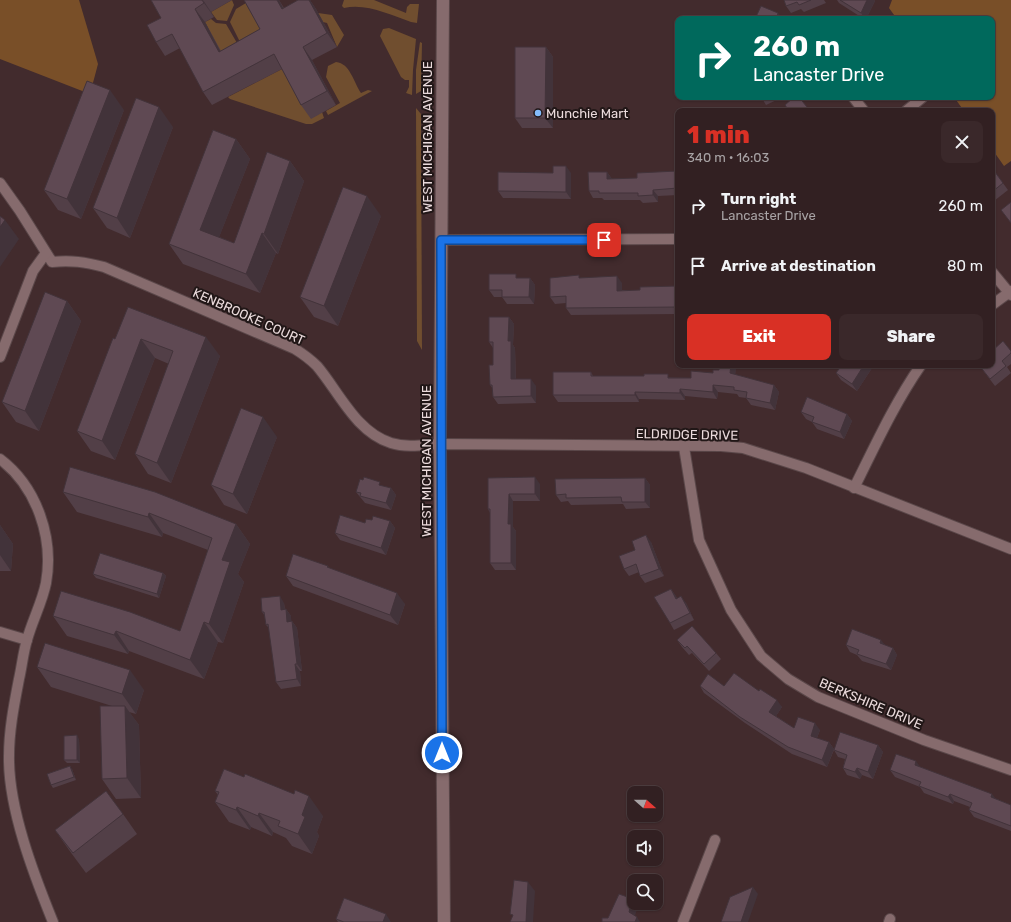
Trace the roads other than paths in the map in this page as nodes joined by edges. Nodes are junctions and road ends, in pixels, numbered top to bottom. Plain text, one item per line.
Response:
1 (443, 0) edge
2 (855, 100) edge
3 (919, 100) edge
4 (862, 108) edge
5 (910, 108) edge
6 (0, 183) edge
7 (441, 240) junction
8 (675, 240) edge
9 (46, 253) junction
10 (995, 276) edge
11 (1010, 293) edge
12 (995, 303) edge
13 (0, 357) edge
14 (920, 368) edge
15 (440, 444) junction
16 (684, 447) junction
17 (0, 459) edge
18 (854, 488) junction
19 (1011, 549) edge
20 (0, 632) edge
21 (27, 640) junction
22 (1011, 770) edge
23 (715, 840) dead end
24 (53, 922) edge
25 (444, 922) edge
26 (683, 922) edge

1 - 7 street, WEST MICHIGAN AVENUE
2 - 4 street
3 - 5 street
6 - 9 street, KENBROOKE COURT
7 - 8 street
7 - 15 street, WEST MICHIGAN AVENUE
9 - 13 street
9 - 15 street, KENBROOKE COURT
10 - 11 street
11 - 12 street
14 - 18 street
15 - 16 street, ELDRIDGE DRIVE
15 - 25 street, WEST MICHIGAN AVENUE
16 - 18 street, ELDRIDGE DRIVE
16 - 22 street, BERKSHIRE DRIVE
17 - 21 street
18 - 19 street, ELDRIDGE DRIVE
20 - 21 street
21 - 24 street
23 - 26 street

